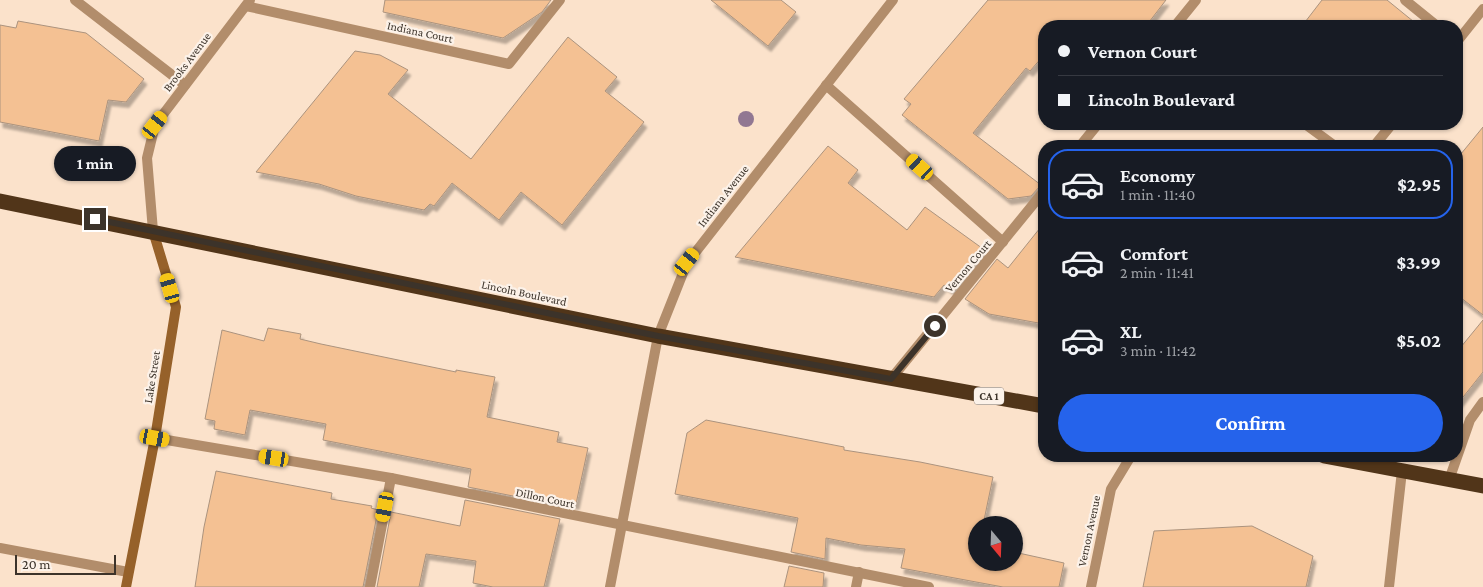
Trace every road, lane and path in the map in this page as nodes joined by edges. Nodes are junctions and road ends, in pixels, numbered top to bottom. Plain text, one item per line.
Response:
1 (76, 0) edge
2 (560, 0) edge
3 (893, 0) edge
4 (1196, 0) edge
5 (1405, 0) edge
6 (248, 3) edge
7 (1483, 9) edge
8 (1180, 20) edge
9 (1430, 20) edge
10 (1463, 33) edge
11 (185, 85) junction
12 (826, 85) junction
13 (1093, 130) edge
14 (1313, 130) edge
15 (1387, 130) edge
16 (1085, 140) edge
17 (1327, 140) edge
18 (1379, 140) edge
19 (1038, 200) edge
20 (0, 201) edge
21 (153, 231) junction
22 (1004, 242) junction
23 (658, 336) junction
24 (891, 379) junction
25 (1483, 402) edge
26 (1038, 405) edge
27 (155, 438) junction
28 (1463, 440) edge
29 (1127, 462) edge
30 (1355, 462) edge
31 (1455, 462) edge
32 (1402, 471) junction
33 (391, 478) junction
34 (1449, 480) junction
35 (1483, 486) edge
36 (621, 526) junction
37 (0, 548) edge
38 (128, 572) junction
39 (859, 572) junction
40 (126, 587) edge
41 (370, 587) edge
42 (610, 587) edge
43 (856, 587) edge
44 (929, 587) edge
45 (1091, 587) edge
46 (1389, 587) edge

1 - 11 street
2 - 6 street, Indiana Court
3 - 12 street, Indiana Avenue
4 - 8 street
5 - 9 street
6 - 11 street, Brooks Avenue
7 - 10 street
11 - 21 street, Brooks Avenue
12 - 22 street
12 - 23 street, Indiana Avenue
13 - 16 street
14 - 17 street
15 - 18 street
19 - 22 street, Vernon Court
20 - 21 highway, Lincoln Boulevard / CA 1
21 - 23 highway, Lincoln Boulevard / CA 1
21 - 27 street, Lake Street
22 - 24 street, Vernon Court
23 - 24 highway, Lincoln Boulevard / CA 1
23 - 36 street, Indiana Avenue
24 - 26 highway, Lincoln Boulevard / CA 1
25 - 28 street
27 - 33 street, Dillon Court
27 - 38 street, Lake Street
29 - 45 street, Vernon Avenue
30 - 32 highway
31 - 34 street
32 - 34 highway
32 - 46 street
33 - 36 street, Dillon Court
33 - 41 street
34 - 35 highway
36 - 39 street, Dillon Court
36 - 42 street, Indiana Avenue
37 - 38 street
38 - 40 street, Lake Street
39 - 43 street
39 - 44 street, Dillon Court

